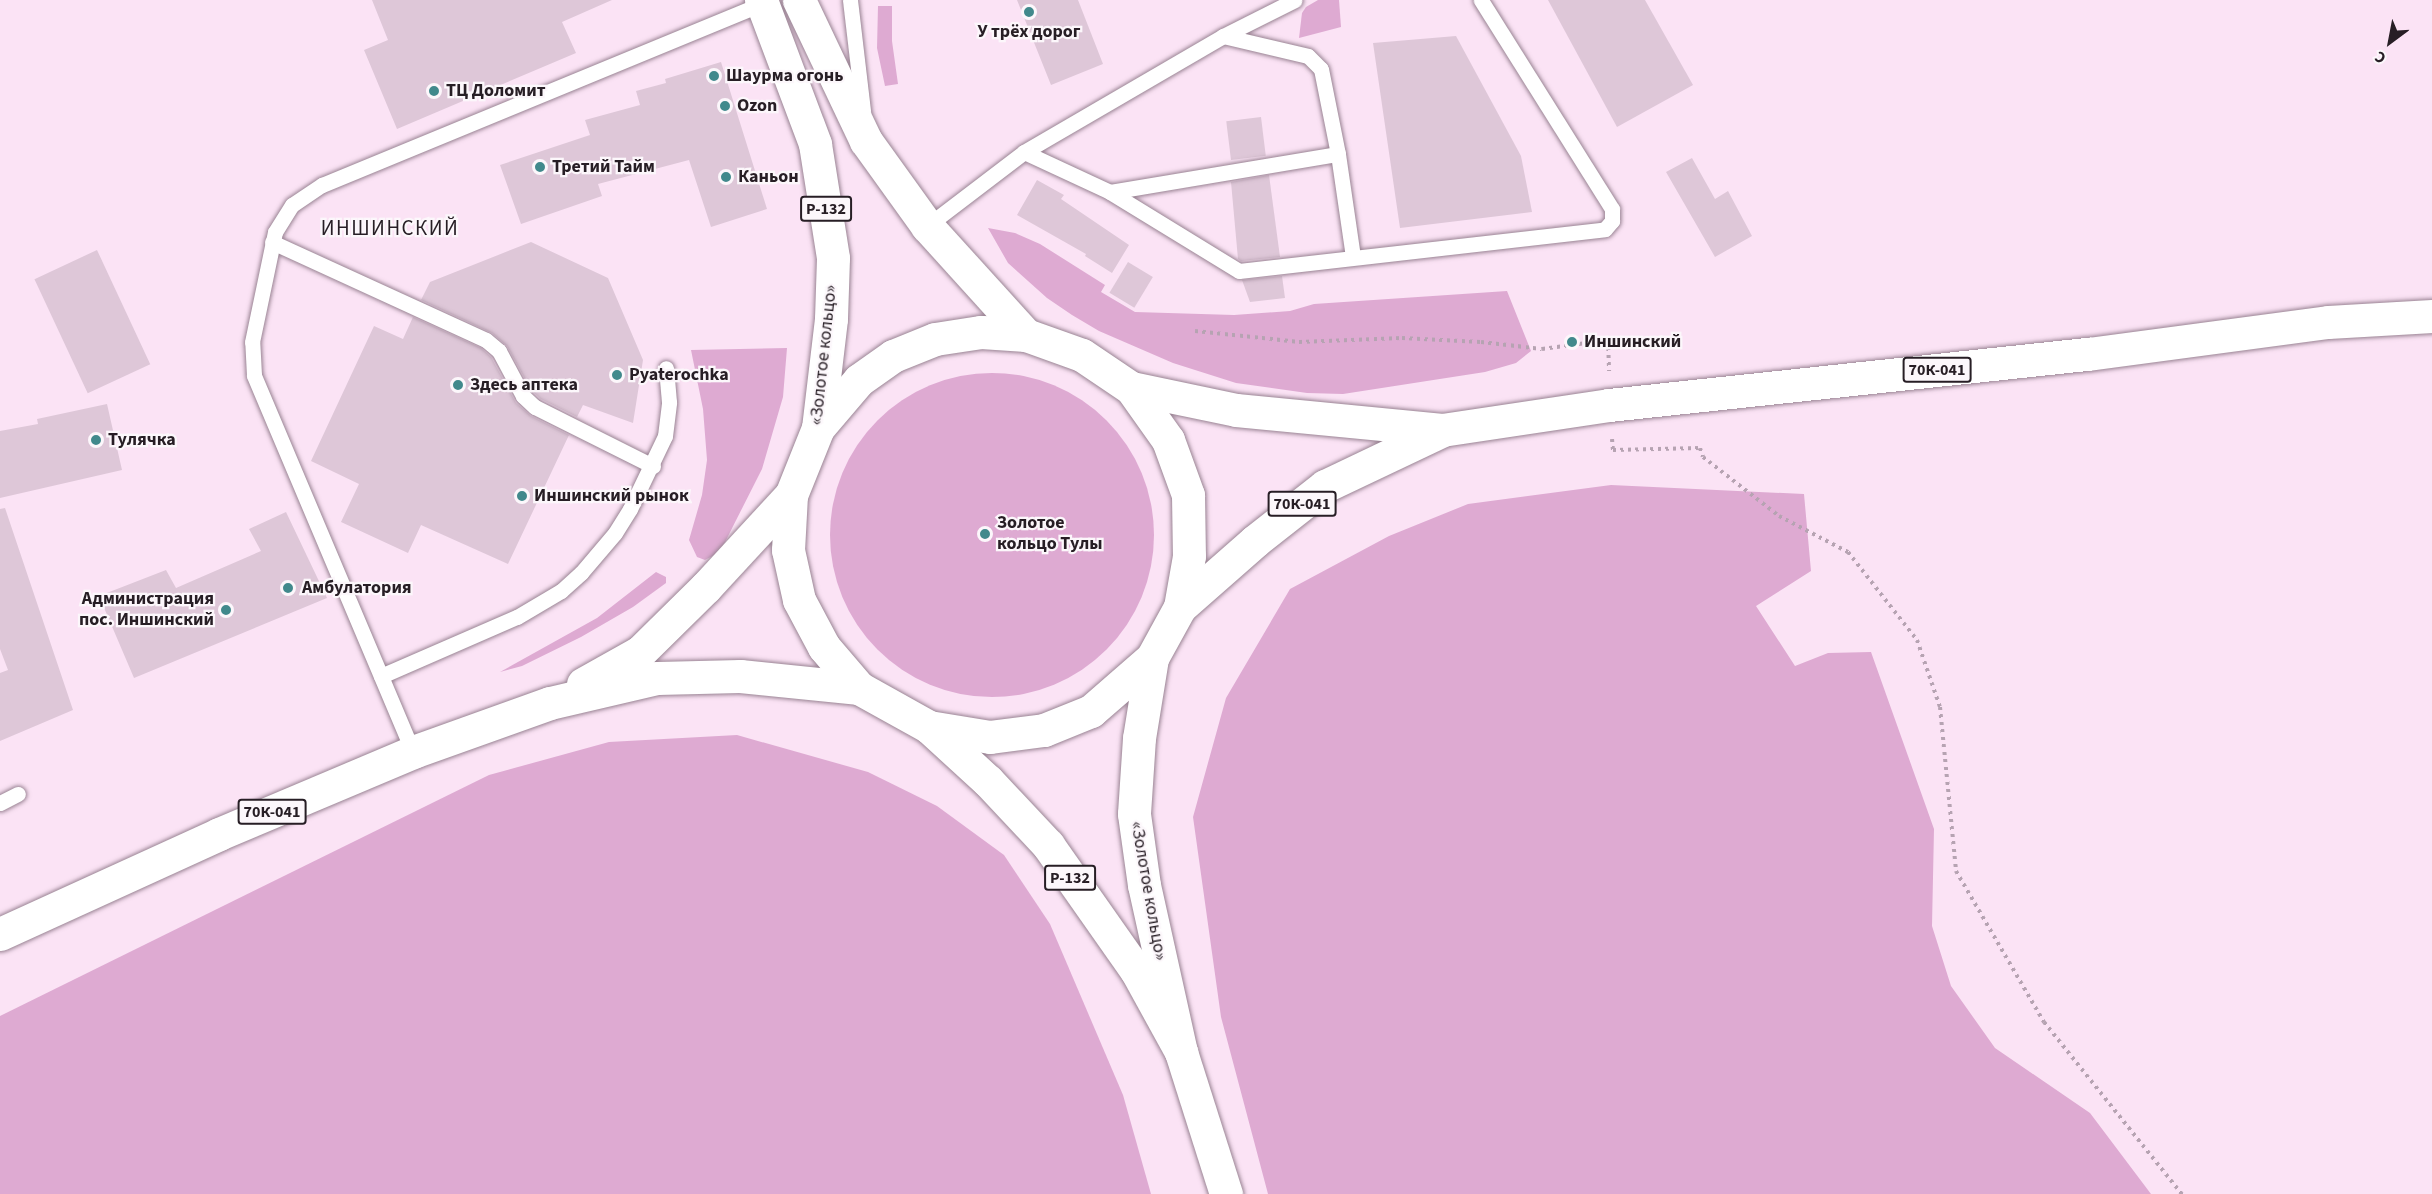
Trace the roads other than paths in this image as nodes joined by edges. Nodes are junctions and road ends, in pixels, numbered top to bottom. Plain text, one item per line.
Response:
1 (798, 0) edge
2 (850, 0) edge
3 (1294, 0) edge
4 (1481, 0) edge
5 (762, 2) edge
6 (1222, 36) junction
7 (866, 141) junction
8 (1024, 153) junction
9 (1338, 154) junction
10 (1110, 192) junction
11 (927, 226) junction
12 (272, 242) junction
13 (1353, 257) junction
14 (2432, 316) edge
15 (1026, 335) junction
16 (666, 368) dead end
17 (1131, 388) junction
18 (818, 428) junction
19 (1442, 430) junction
20 (653, 466) junction
21 (791, 495) junction
22 (1180, 607) junction
23 (1152, 658) junction
24 (381, 676) junction
25 (859, 688) junction
26 (550, 703) junction
27 (929, 727) junction
28 (413, 752) junction
29 (18, 794) dead end
30 (0, 802) edge
31 (0, 934) edge
32 (1181, 1052) junction
33 (1226, 1194) edge

1 - 7 main road, «Золотое кольцо» / Р-132
2 - 7 lane
3 - 6 lane
4 - 13 lane
5 - 12 lane
5 - 18 main road, «Золотое кольцо» / Р-132
6 - 8 lane
6 - 9 lane
7 - 11 main road, «Золотое кольцо» / Р-132
8 - 10 lane
8 - 11 lane
9 - 10 lane
9 - 13 lane
10 - 13 lane
11 - 15 main road, «Золотое кольцо» / Р-132
12 - 20 lane
12 - 24 lane
14 - 19 main road, 70К-041
15 - 17 main road, «Золотое кольцо» / Р-132
15 - 18 main road, «Золотое кольцо» / Р-132
16 - 20 lane
17 - 19 main road, 70К-041
17 - 22 main road, «Золотое кольцо» / Р-132
18 - 21 main road, «Золотое кольцо» / Р-132
19 - 22 main road, 70К-041
20 - 24 lane
21 - 25 main road, «Золотое кольцо» / Р-132
21 - 26 main road, 70К-041
22 - 23 main road, «Золотое кольцо» / Р-132
23 - 27 main road, «Золотое кольцо» / Р-132
23 - 32 main road, «Золотое кольцо» / Р-132
24 - 28 lane
25 - 26 main road, 70К-041
25 - 27 main road, «Золотое кольцо» / Р-132
26 - 28 main road, 70К-041
27 - 32 main road, «Золотое кольцо» / Р-132
28 - 31 main road, 70К-041
29 - 30 lane
32 - 33 main road, «Золотое кольцо» / Р-132

